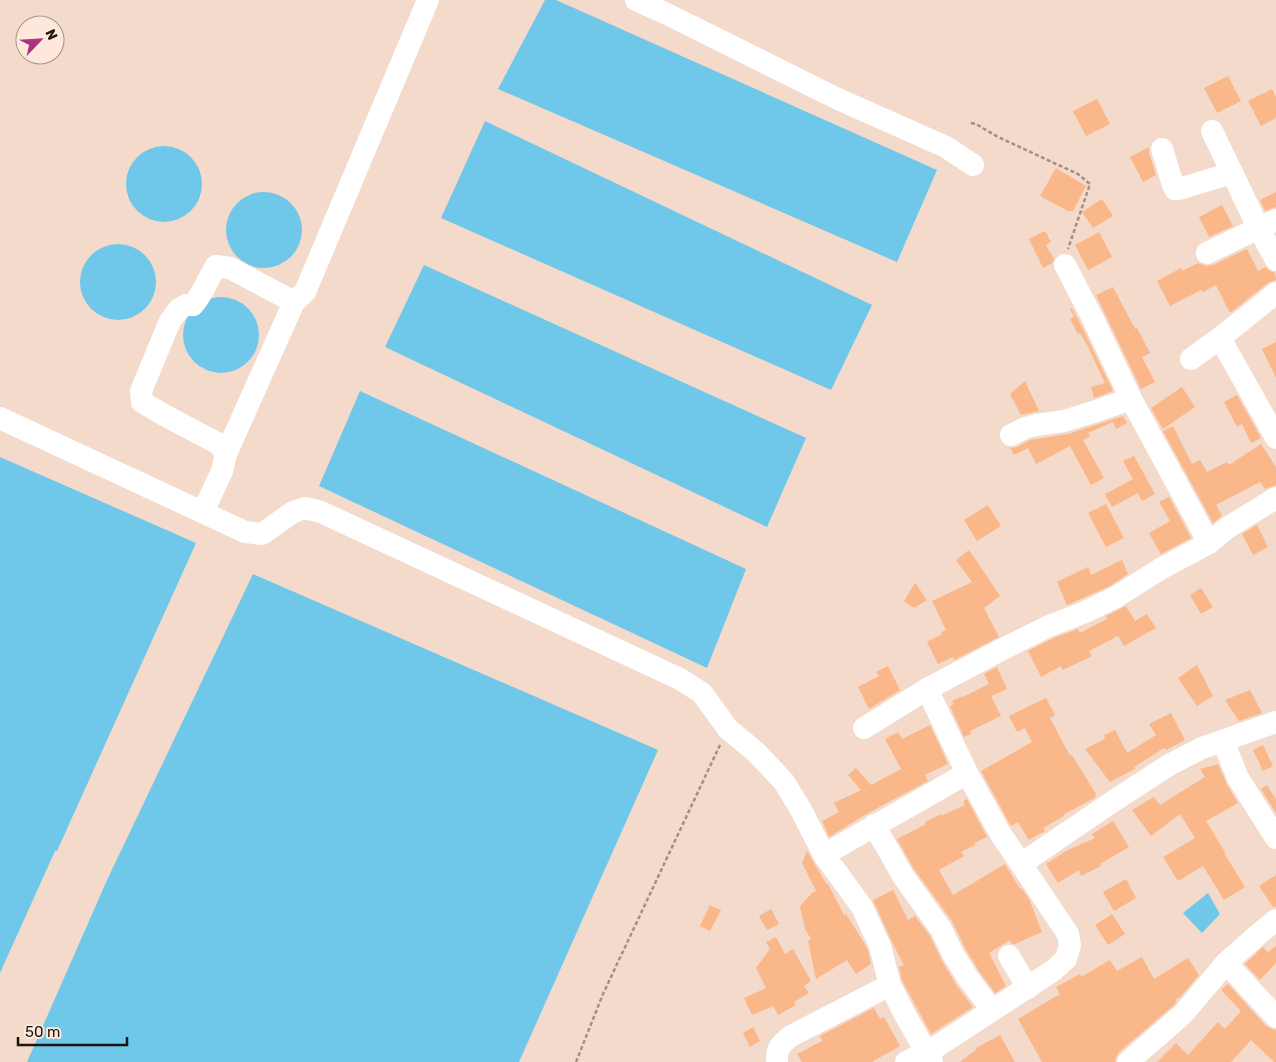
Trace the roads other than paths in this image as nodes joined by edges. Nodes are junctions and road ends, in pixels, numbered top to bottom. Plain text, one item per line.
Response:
1 (428, 0) edge
2 (636, 0) edge
3 (1212, 131) dead end
4 (1162, 149) dead end
5 (973, 165) dead end
6 (1232, 173) junction
7 (1268, 225) edge
8 (1207, 253) dead end
9 (1276, 260) edge
10 (1065, 265) road end
11 (1276, 293) edge
12 (294, 302) junction
13 (1220, 338) junction
14 (1191, 359) dead end
15 (1131, 399) junction
16 (0, 418) edge
17 (1011, 435) dead end
18 (1276, 438) edge
19 (226, 454) junction
20 (1276, 498) edge
21 (203, 512) junction
22 (1209, 543) junction
23 (927, 689) junction
24 (1276, 722) edge
25 (864, 728) dead end
26 (1223, 741) junction
27 (967, 773) junction
28 (874, 825) junction
29 (1276, 838) edge
30 (824, 855) junction
31 (1021, 864) junction
32 (1276, 920) edge
33 (1009, 956) dead end
34 (1226, 963) junction
35 (890, 985) junction
36 (1028, 988) junction
37 (992, 1010) junction
38 (1276, 1017) edge
39 (921, 1058) edge
40 (1140, 1058) edge
41 (777, 1062) edge

1 - 12 street
2 - 5 street
3 - 6 street
4 - 6 street
6 - 7 street
7 - 8 street
7 - 9 street
10 - 15 street
11 - 13 street
12 - 19 street
12 - 19 street
13 - 14 street
13 - 18 street
15 - 17 street
15 - 22 street
16 - 21 street
19 - 21 street
20 - 22 street
21 - 30 street
22 - 23 street
23 - 25 street
23 - 27 street
24 - 26 street
26 - 29 street
26 - 31 street
27 - 28 street
27 - 31 street
28 - 30 street
28 - 37 street
30 - 35 street
31 - 36 street
32 - 34 street
33 - 36 street
34 - 38 street
34 - 40 street
35 - 39 street
35 - 41 street
36 - 37 street
37 - 39 street

